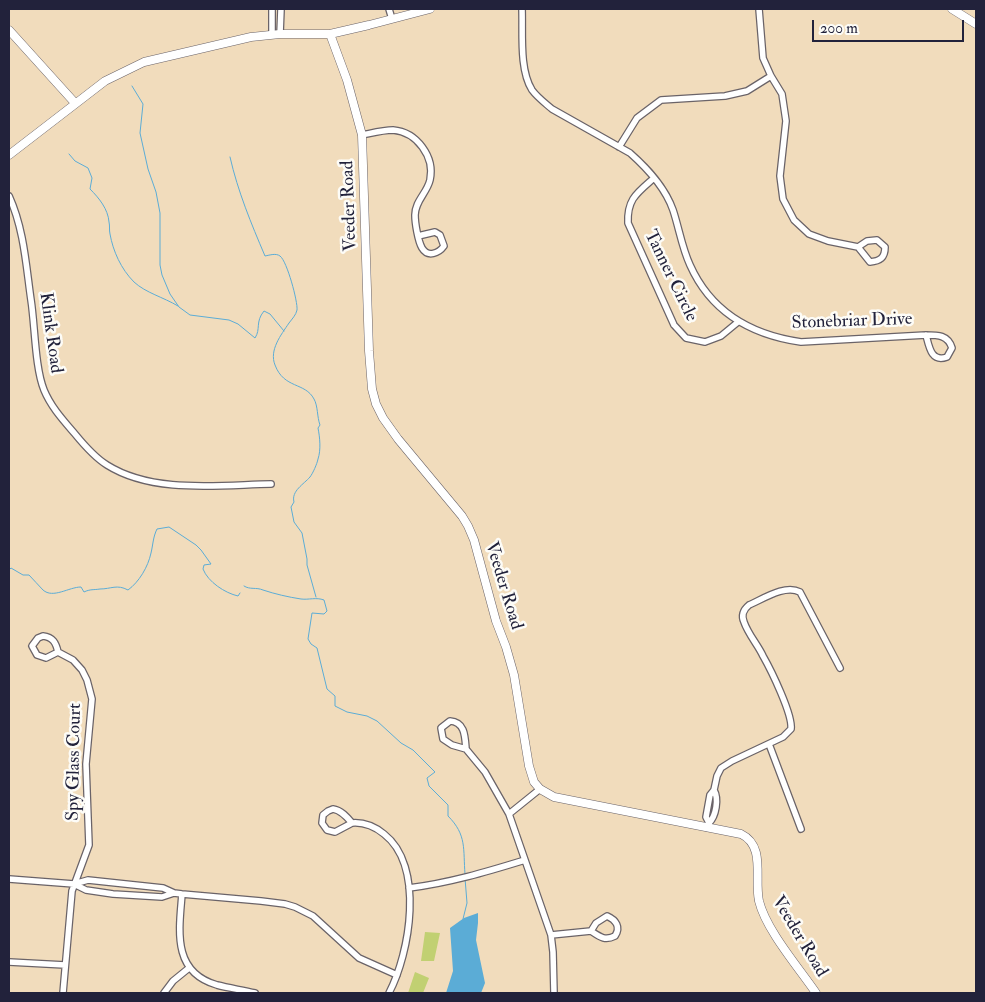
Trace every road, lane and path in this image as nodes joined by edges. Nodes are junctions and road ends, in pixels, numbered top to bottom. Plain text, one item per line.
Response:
1 (272, 9) edge
2 (281, 9) edge
3 (389, 9) edge
4 (430, 9) edge
5 (522, 9) edge
6 (759, 9) edge
7 (952, 9) edge
8 (392, 19) junction
9 (976, 24) edge
10 (9, 30) edge
11 (276, 34) junction
12 (330, 34) junction
13 (771, 76) junction
14 (75, 103) junction
15 (362, 135) junction
16 (619, 147) junction
17 (9, 155) edge
18 (654, 178) junction
19 (9, 196) edge
20 (418, 236) junction
21 (858, 247) junction
22 (738, 322) junction
23 (926, 335) junction
24 (271, 484) dead end
25 (58, 652) junction
26 (840, 668) dead end
27 (769, 744) junction
28 (466, 749) junction
29 (540, 790) junction
30 (509, 814) junction
31 (352, 823) junction
32 (708, 825) junction
33 (801, 829) dead end
34 (524, 860) junction
35 (9, 879) edge
36 (74, 884) junction
37 (409, 888) junction
38 (174, 893) junction
39 (182, 894) junction
40 (591, 931) junction
41 (551, 935) junction
42 (9, 962) edge
43 (65, 964) junction
44 (189, 968) junction
45 (397, 975) junction
46 (63, 993) edge
47 (164, 993) edge
48 (255, 993) edge
49 (389, 993) edge
50 (554, 993) edge
51 (816, 993) edge

1 - 11 street
2 - 11 street
3 - 8 street
4 - 8 street
5 - 16 street, Stonebriar Drive
6 - 13 street
7 - 9 street
8 - 12 street
10 - 14 street
11 - 12 street
11 - 14 street
12 - 15 street, Veeder Road
13 - 16 street
13 - 21 street
14 - 17 street
15 - 20 street
15 - 29 street, Veeder Road
16 - 18 street, Stonebriar Drive
18 - 22 street, Stonebriar Drive
18 - 22 street, Tanner Circle
19 - 24 street, Klink Road
20 - 20 street
21 - 21 street
22 - 23 street, Stonebriar Drive
23 - 23 street, Stonebriar Drive
25 - 25 street, Spy Glass Court
25 - 36 street, Spy Glass Court
26 - 27 street
27 - 32 street
27 - 33 street
28 - 28 street
28 - 30 street
29 - 30 street
29 - 32 street, Veeder Road
30 - 34 street
31 - 31 street
31 - 37 street
32 - 51 street, Veeder Road
34 - 37 street
34 - 41 street
35 - 36 street
36 - 38 street
36 - 38 street
36 - 43 street, Spy Glass Court
37 - 45 street
38 - 39 street
39 - 44 street
39 - 45 street
40 - 40 street
40 - 41 street
41 - 50 street
42 - 43 street
43 - 46 street, Spy Glass Court
44 - 47 street
44 - 48 street
45 - 49 street

